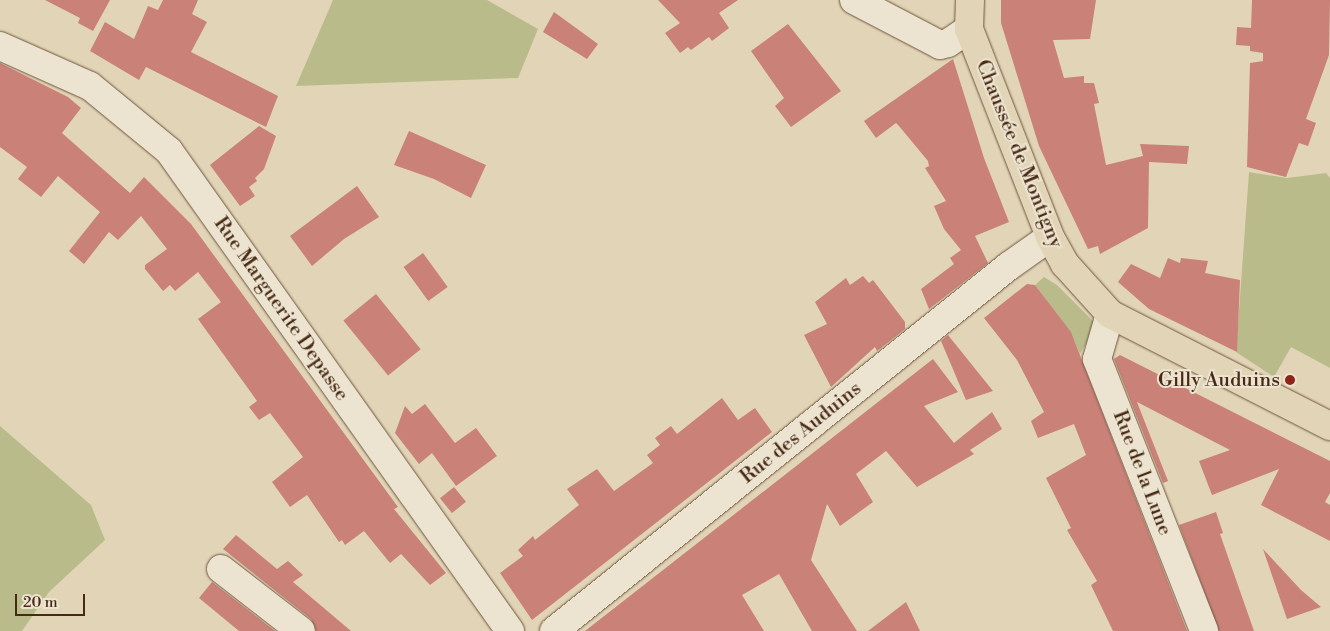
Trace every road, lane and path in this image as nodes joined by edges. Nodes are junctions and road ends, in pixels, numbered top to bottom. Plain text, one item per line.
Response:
1 (854, 0) edge
2 (970, 0) edge
3 (969, 29) junction
4 (0, 46) edge
5 (1050, 237) junction
6 (1110, 314) junction
7 (1330, 426) edge
8 (221, 569) dead end
9 (301, 631) edge
10 (510, 631) edge
11 (554, 631) edge
12 (1204, 631) edge

1 - 3 street
2 - 3 main road, Chaussée de Montigny
3 - 5 main road, Chaussée de Montigny
4 - 10 street, Rue Marguerite Depasse
5 - 6 main road, Chaussée de Montigny
5 - 11 street, Rue des Auduins
6 - 7 main road, Chaussée de Montigny
6 - 12 street, Rue de la Lune
8 - 9 street

